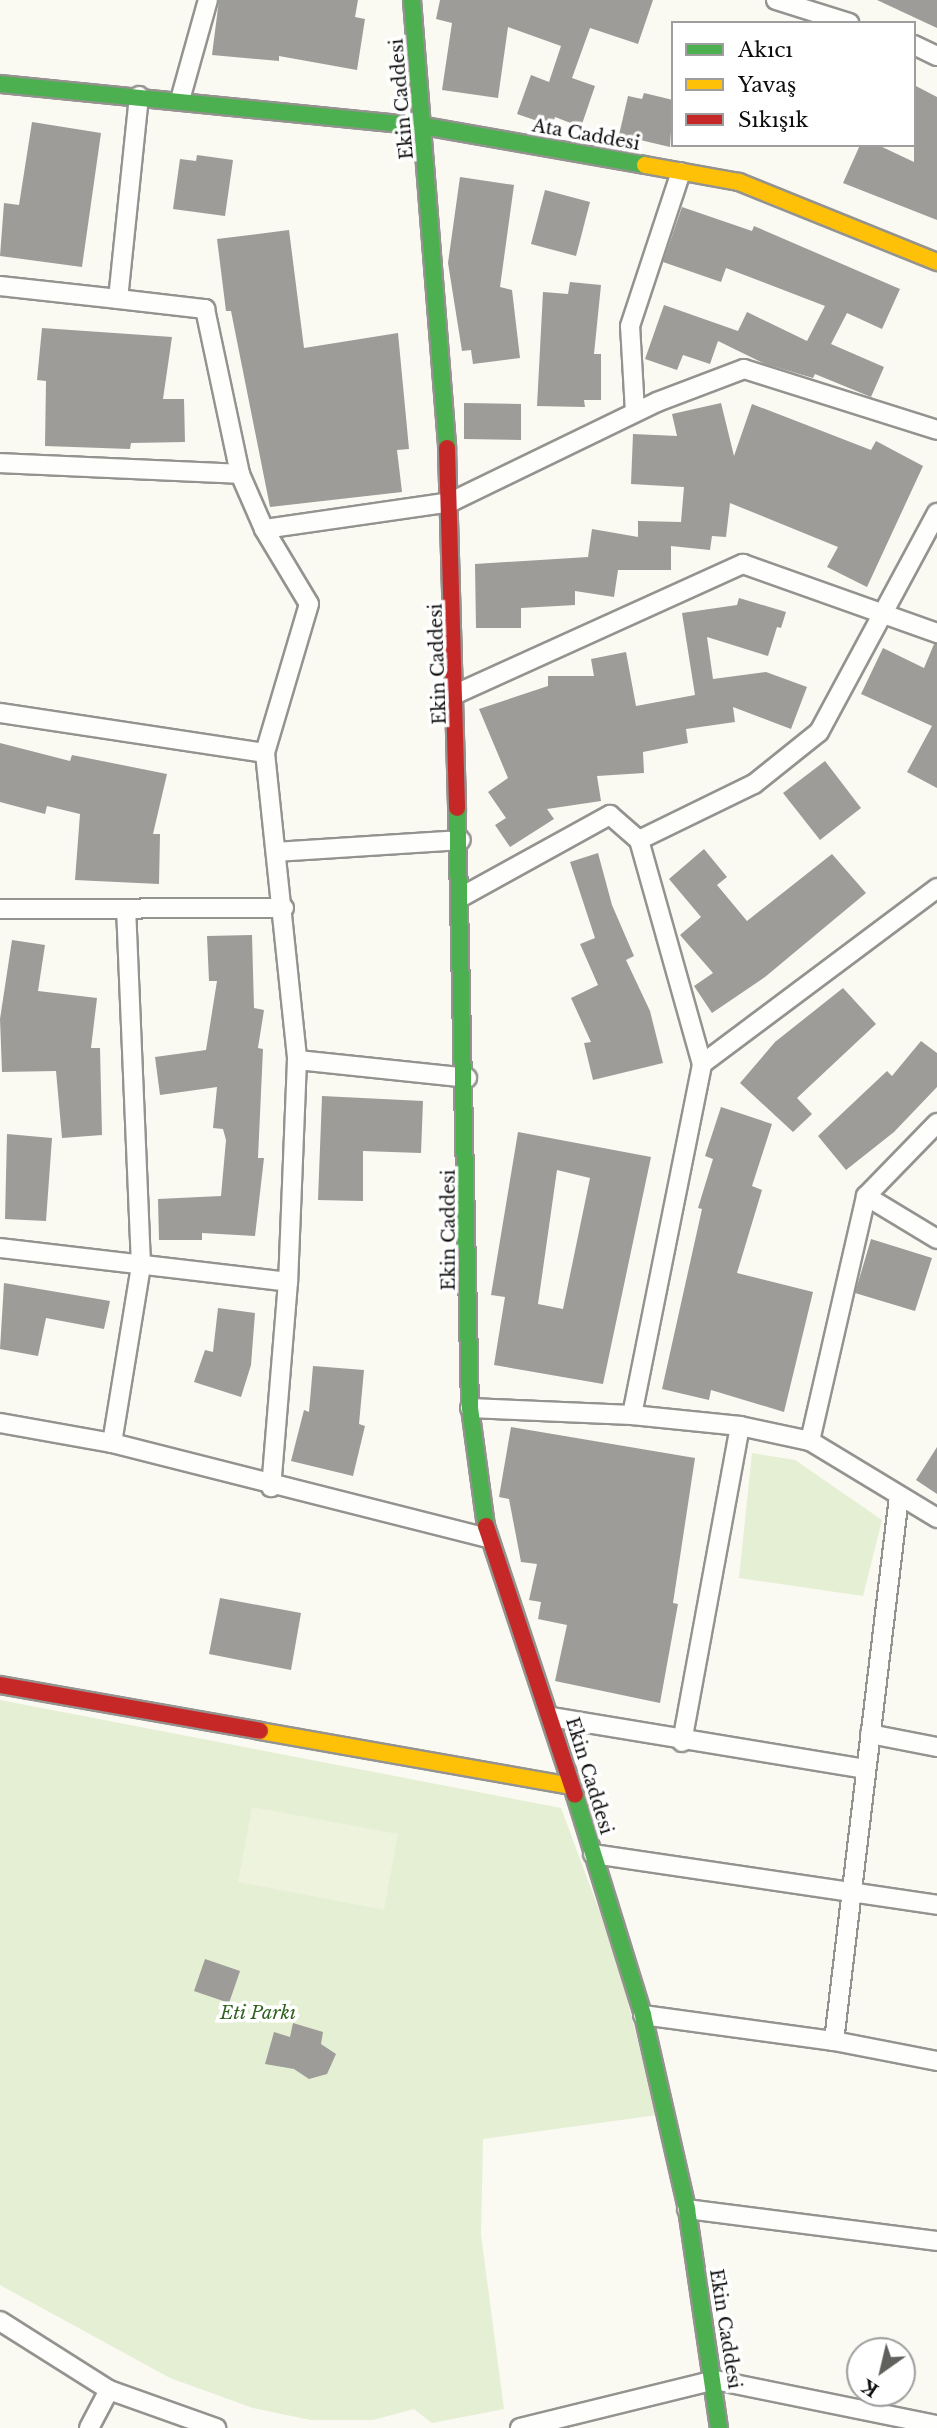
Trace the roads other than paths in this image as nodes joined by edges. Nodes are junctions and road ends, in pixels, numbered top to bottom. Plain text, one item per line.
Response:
1 (208, 0) edge
2 (412, 0) edge
3 (776, 0) edge
4 (843, 21) edge
5 (916, 46) edge
6 (937, 56) edge
7 (0, 83) edge
8 (139, 96) junction
9 (180, 100) junction
10 (424, 126) junction
11 (681, 172) junction
12 (937, 262) edge
13 (0, 286) edge
14 (118, 299) junction
15 (635, 412) junction
16 (937, 430) edge
17 (0, 463) edge
18 (240, 474) junction
19 (452, 502) junction
20 (937, 513) edge
21 (264, 529) junction
22 (882, 613) junction
23 (937, 633) edge
24 (458, 693) junction
25 (0, 713) edge
26 (265, 754) junction
27 (461, 840) junction
28 (639, 840) junction
29 (276, 852) junction
30 (937, 888) edge
31 (463, 896) junction
32 (284, 908) junction
33 (0, 909) edge
34 (126, 912) junction
35 (296, 1060) junction
36 (702, 1064) junction
37 (467, 1078) junction
38 (937, 1123) edge
39 (866, 1196) junction
40 (937, 1239) edge
41 (0, 1248) edge
42 (141, 1265) junction
43 (288, 1282) junction
44 (470, 1408) junction
45 (632, 1415) junction
46 (0, 1423) edge
47 (740, 1426) junction
48 (810, 1441) junction
49 (112, 1443) junction
50 (271, 1487) junction
51 (899, 1497) junction
52 (937, 1518) edge
53 (488, 1538) junction
54 (0, 1685) edge
55 (551, 1717) junction
56 (870, 1734) junction
57 (682, 1742) junction
58 (937, 1747) edge
59 (865, 1769) junction
60 (571, 1786) junction
61 (593, 1854) junction
62 (849, 1888) junction
63 (937, 1905) edge
64 (643, 2015) junction
65 (834, 2041) junction
66 (937, 2061) edge
67 (687, 2208) junction
68 (937, 2241) edge
69 (0, 2321) edge
70 (715, 2380) junction
71 (109, 2390) junction
72 (937, 2425) edge
73 (89, 2428) edge
74 (216, 2428) edge
75 (520, 2428) edge
76 (719, 2428) edge

1 - 9 street
2 - 10 street, Ekin Caddesi
3 - 4 street
5 - 6 street
7 - 8 street, Ata Caddesi
8 - 9 street, Ata Caddesi
8 - 14 street
9 - 10 street, Ata Caddesi
10 - 11 street, Ata Caddesi
10 - 19 street, Ekin Caddesi
11 - 12 street, Ata Caddesi
11 - 15 street
13 - 14 street
14 - 18 street
15 - 16 street
15 - 19 street
17 - 18 street
18 - 21 street
19 - 21 street
19 - 24 street, Ekin Caddesi
20 - 22 street
21 - 26 street
22 - 23 street
22 - 24 street
22 - 28 street
24 - 27 street, Ekin Caddesi
25 - 26 street
26 - 29 street
27 - 29 street
27 - 31 street, Ekin Caddesi
28 - 31 street
28 - 36 street
29 - 32 street
30 - 36 street
31 - 37 street, Ekin Caddesi
32 - 34 street
32 - 35 street
33 - 34 street
34 - 42 street
35 - 37 street
35 - 43 street
36 - 45 street
37 - 44 street, Ekin Caddesi
38 - 39 street
39 - 40 street
39 - 48 street
41 - 42 street
42 - 43 street
42 - 49 street
43 - 50 street
44 - 45 street
44 - 53 street, Ekin Caddesi
45 - 47 street
46 - 49 street
47 - 48 street
47 - 57 street
48 - 51 street
49 - 50 street
50 - 53 street
51 - 52 street
51 - 56 street
53 - 55 street, Ekin Caddesi
54 - 60 street
55 - 57 street
55 - 60 street, Ekin Caddesi
56 - 58 street
56 - 59 street
57 - 59 street
59 - 62 street
60 - 61 street, Ekin Caddesi
61 - 62 street
61 - 64 street, Ekin Caddesi
62 - 63 street
62 - 65 street
64 - 65 street
64 - 67 street, Ekin Caddesi
65 - 66 street
67 - 68 street
67 - 70 street, Ekin Caddesi
69 - 71 street
70 - 72 street
70 - 75 street
70 - 76 street, Ekin Caddesi
71 - 73 street
71 - 74 street

